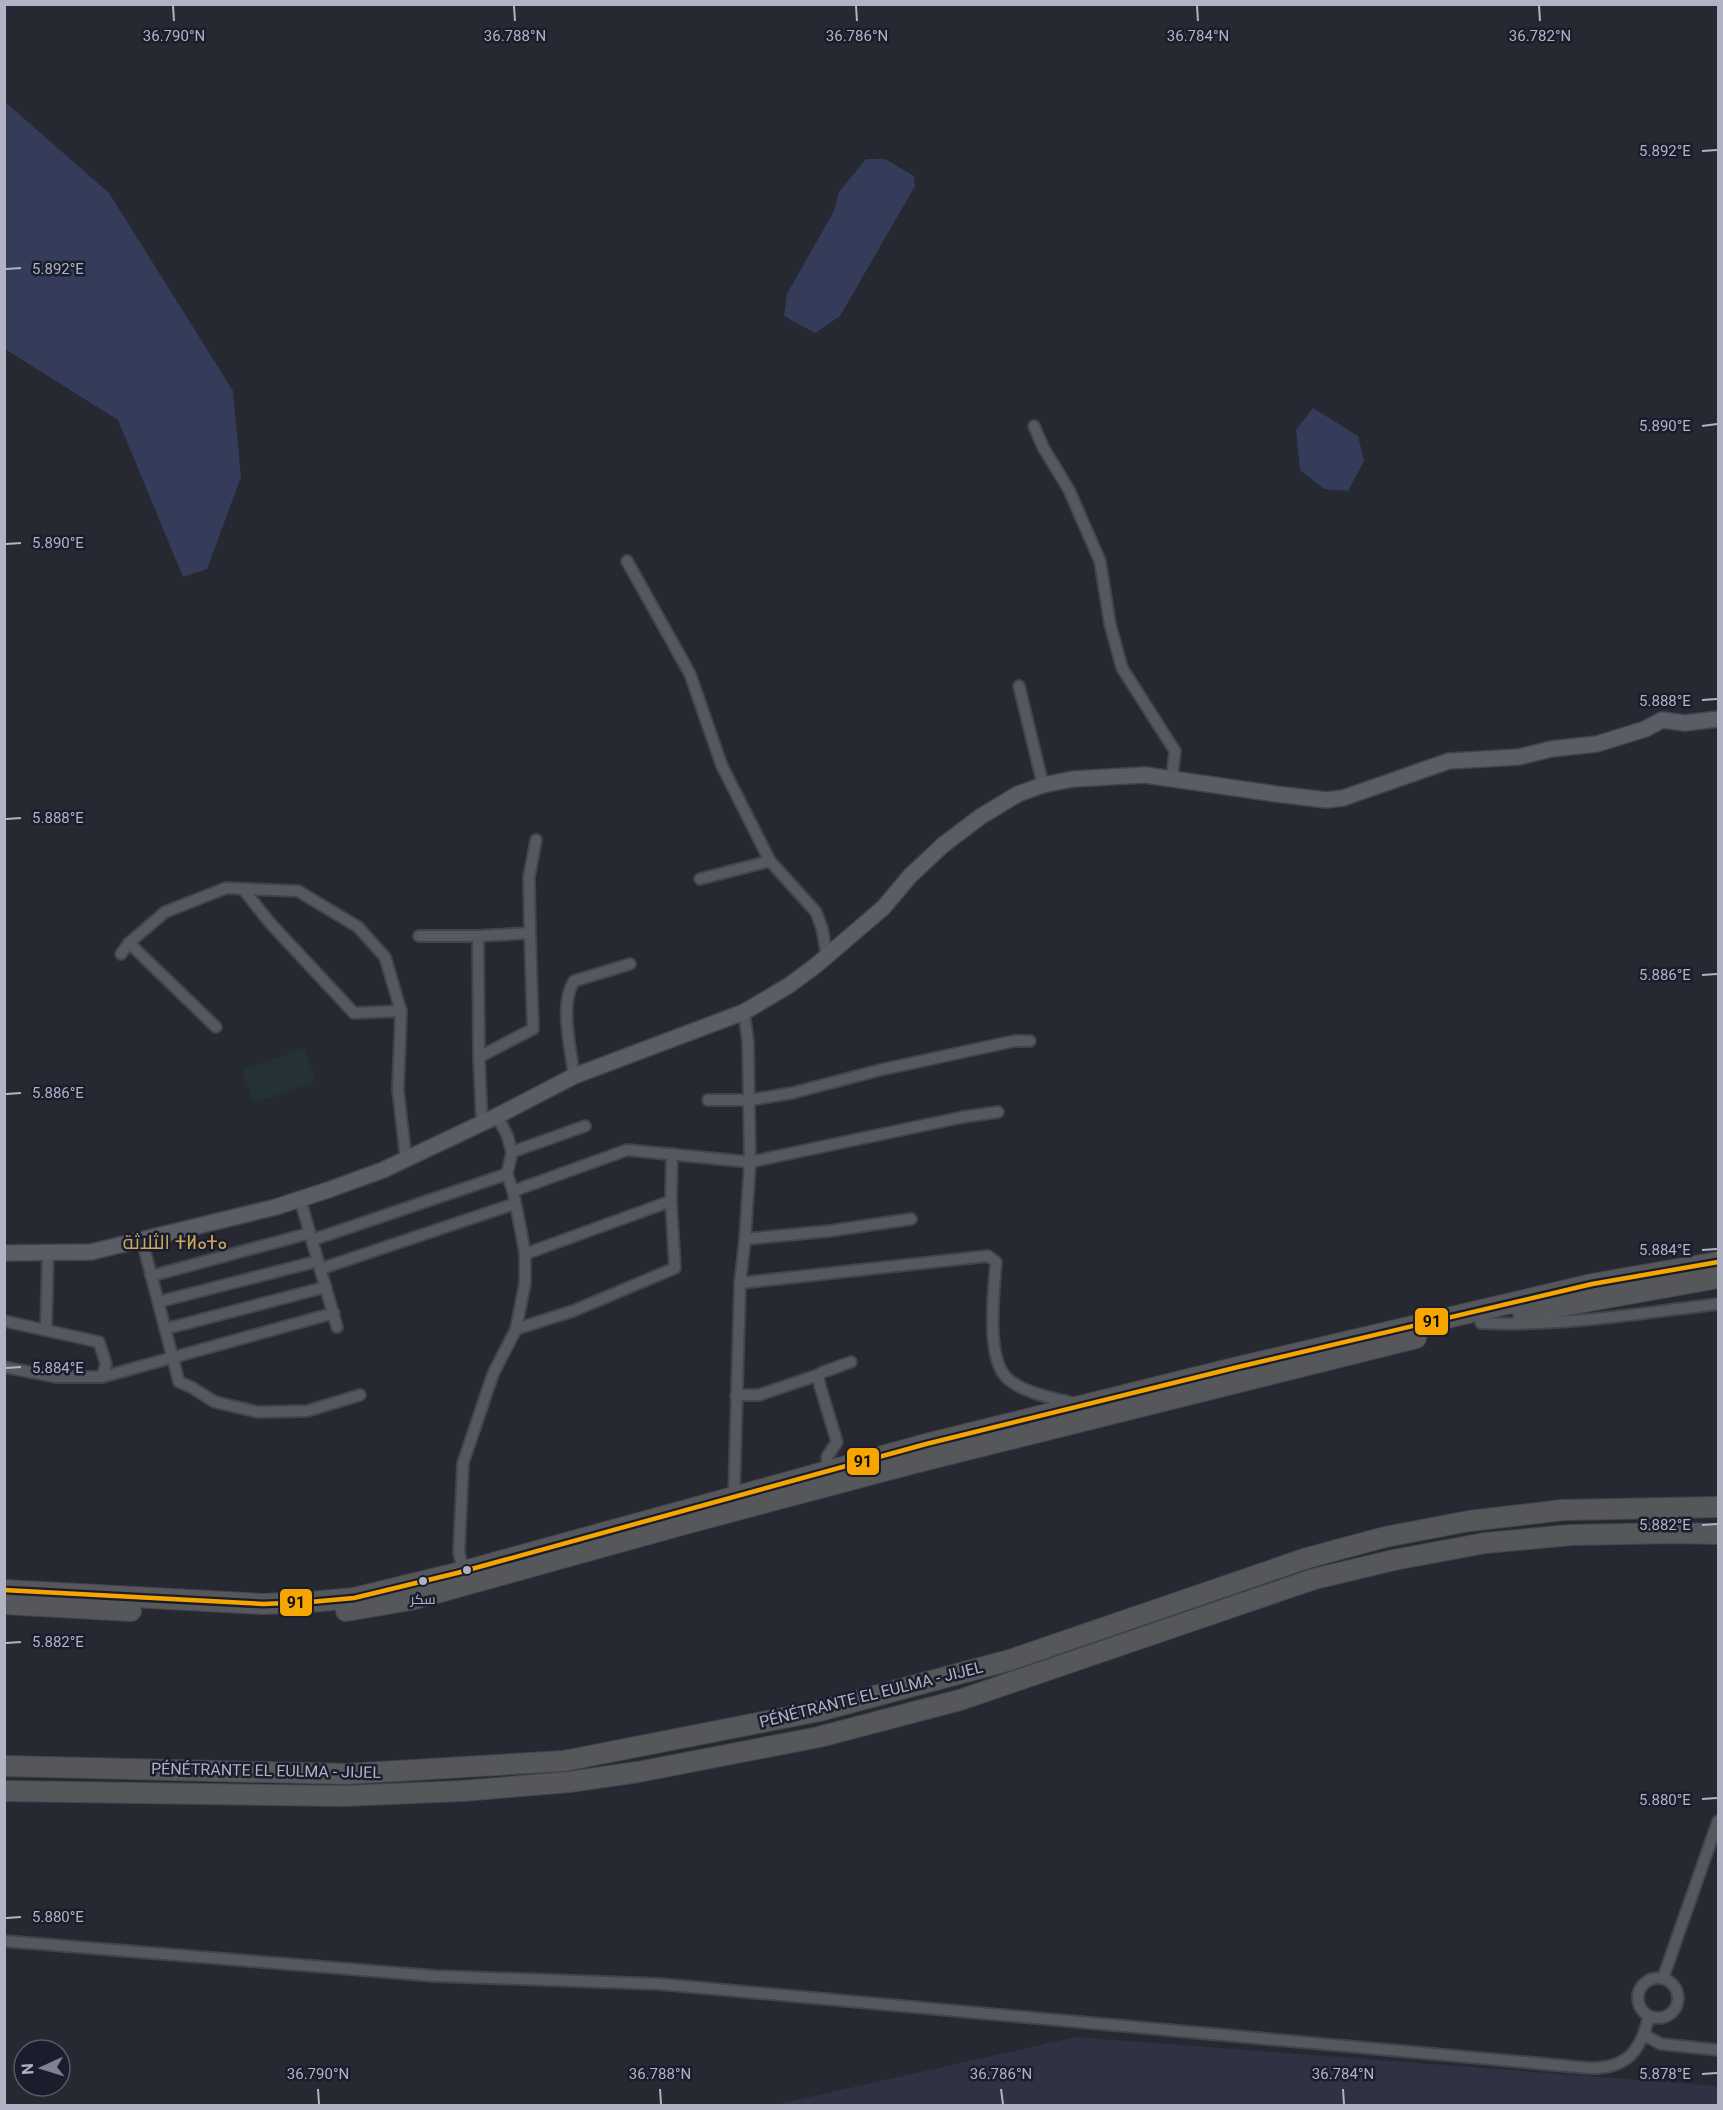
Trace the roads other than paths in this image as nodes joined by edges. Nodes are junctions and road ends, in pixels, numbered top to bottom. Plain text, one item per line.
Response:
1 (1034, 426) dead end
2 (627, 561) dead end
3 (1018, 686) dead end
4 (1719, 719) edge
5 (1172, 778) junction
6 (1043, 785) junction
7 (536, 840) dead end
8 (770, 861) junction
9 (700, 879) dead end
10 (243, 889) junction
11 (530, 933) junction
12 (419, 936) dead end
13 (478, 936) junction
14 (129, 943) junction
15 (121, 954) dead end
16 (827, 956) junction
17 (630, 964) dead end
18 (401, 1011) junction
19 (744, 1012) junction
20 (216, 1027) dead end
21 (1030, 1041) dead end
22 (479, 1058) junction
23 (574, 1076) junction
24 (708, 1100) dead end
25 (750, 1100) junction
26 (998, 1112) dead end
27 (497, 1116) junction
28 (482, 1123) junction
29 (585, 1126) dead end
30 (512, 1152) junction
31 (672, 1154) junction
32 (406, 1159) junction
33 (750, 1162) junction
34 (507, 1174) junction
35 (513, 1191) junction
36 (300, 1199) junction
37 (671, 1201) junction
38 (514, 1204) junction
39 (911, 1219) dead end
40 (311, 1237) junction
41 (745, 1239) junction
42 (142, 1240) junction
43 (4, 1252) edge
44 (48, 1253) junction
45 (525, 1254) junction
46 (1719, 1262) edge
47 (319, 1265) junction
48 (151, 1276) junction
49 (1719, 1278) edge
50 (740, 1283) junction
51 (326, 1287) junction
52 (158, 1302) junction
53 (1719, 1304) edge
54 (334, 1313) junction
55 (4, 1321) edge
56 (1481, 1323) junction
57 (337, 1327) dead end
58 (165, 1329) junction
59 (516, 1329) junction
60 (46, 1330) junction
61 (172, 1357) junction
62 (851, 1362) dead end
63 (4, 1367) edge
64 (818, 1376) junction
65 (102, 1377) junction
66 (360, 1395) dead end
67 (736, 1395) junction
68 (1073, 1408) junction
69 (828, 1471) junction
70 (734, 1496) junction
71 (1719, 1507) edge
72 (1719, 1534) edge
73 (463, 1572) junction
74 (4, 1590) edge
75 (4, 1604) edge
76 (4, 1766) edge
77 (4, 1791) edge
78 (1719, 1821) edge
79 (4, 1941) edge
80 (1663, 1978) junction
81 (1650, 2016) junction
82 (1644, 2035) junction
83 (1719, 2050) edge

1 - 5 street
2 - 8 street
3 - 6 street
4 - 5 street
5 - 6 street
6 - 16 street
7 - 11 street
8 - 9 street
8 - 16 street
10 - 14 street
10 - 18 street
10 - 18 street
11 - 13 street
11 - 22 street
12 - 13 street
13 - 22 street
14 - 15 street
14 - 20 street
16 - 19 street
17 - 23 street
18 - 32 street
19 - 23 street
19 - 25 street
21 - 25 street
22 - 28 street
23 - 27 street
24 - 25 street
25 - 33 street
26 - 33 street
27 - 28 street
27 - 30 street
28 - 32 street
29 - 30 street
30 - 34 street
31 - 33 street
31 - 35 street
31 - 37 street
32 - 36 street
33 - 41 street
34 - 35 street
34 - 40 street
35 - 38 street
36 - 40 street
36 - 42 street
37 - 45 street
37 - 59 street
38 - 45 street
38 - 47 street
39 - 41 street
40 - 47 street
40 - 48 street
41 - 50 street
42 - 44 street
42 - 48 street
43 - 44 street
44 - 60 street
45 - 59 street
46 - 68 highway
47 - 51 street
47 - 52 street
48 - 52 street
49 - 56 highway
50 - 67 street
50 - 68 street
51 - 54 street
51 - 58 street
52 - 58 street
53 - 56 street
54 - 57 street
54 - 61 street
55 - 60 street
56 - 75 highway
58 - 61 street
59 - 73 street
60 - 65 street
61 - 65 street
61 - 66 street
62 - 64 street
63 - 65 street
64 - 67 street
64 - 69 street
67 - 70 street
68 - 69 highway
69 - 70 highway
70 - 73 highway
71 - 76 highway, PÉNÉTRANTE EL EULMA - JIJEL
72 - 77 highway, PÉNÉTRANTE EL EULMA - JIJEL
73 - 74 highway
78 - 80 street
79 - 82 street
80 - 81 street
80 - 81 street
81 - 82 street
82 - 83 street

